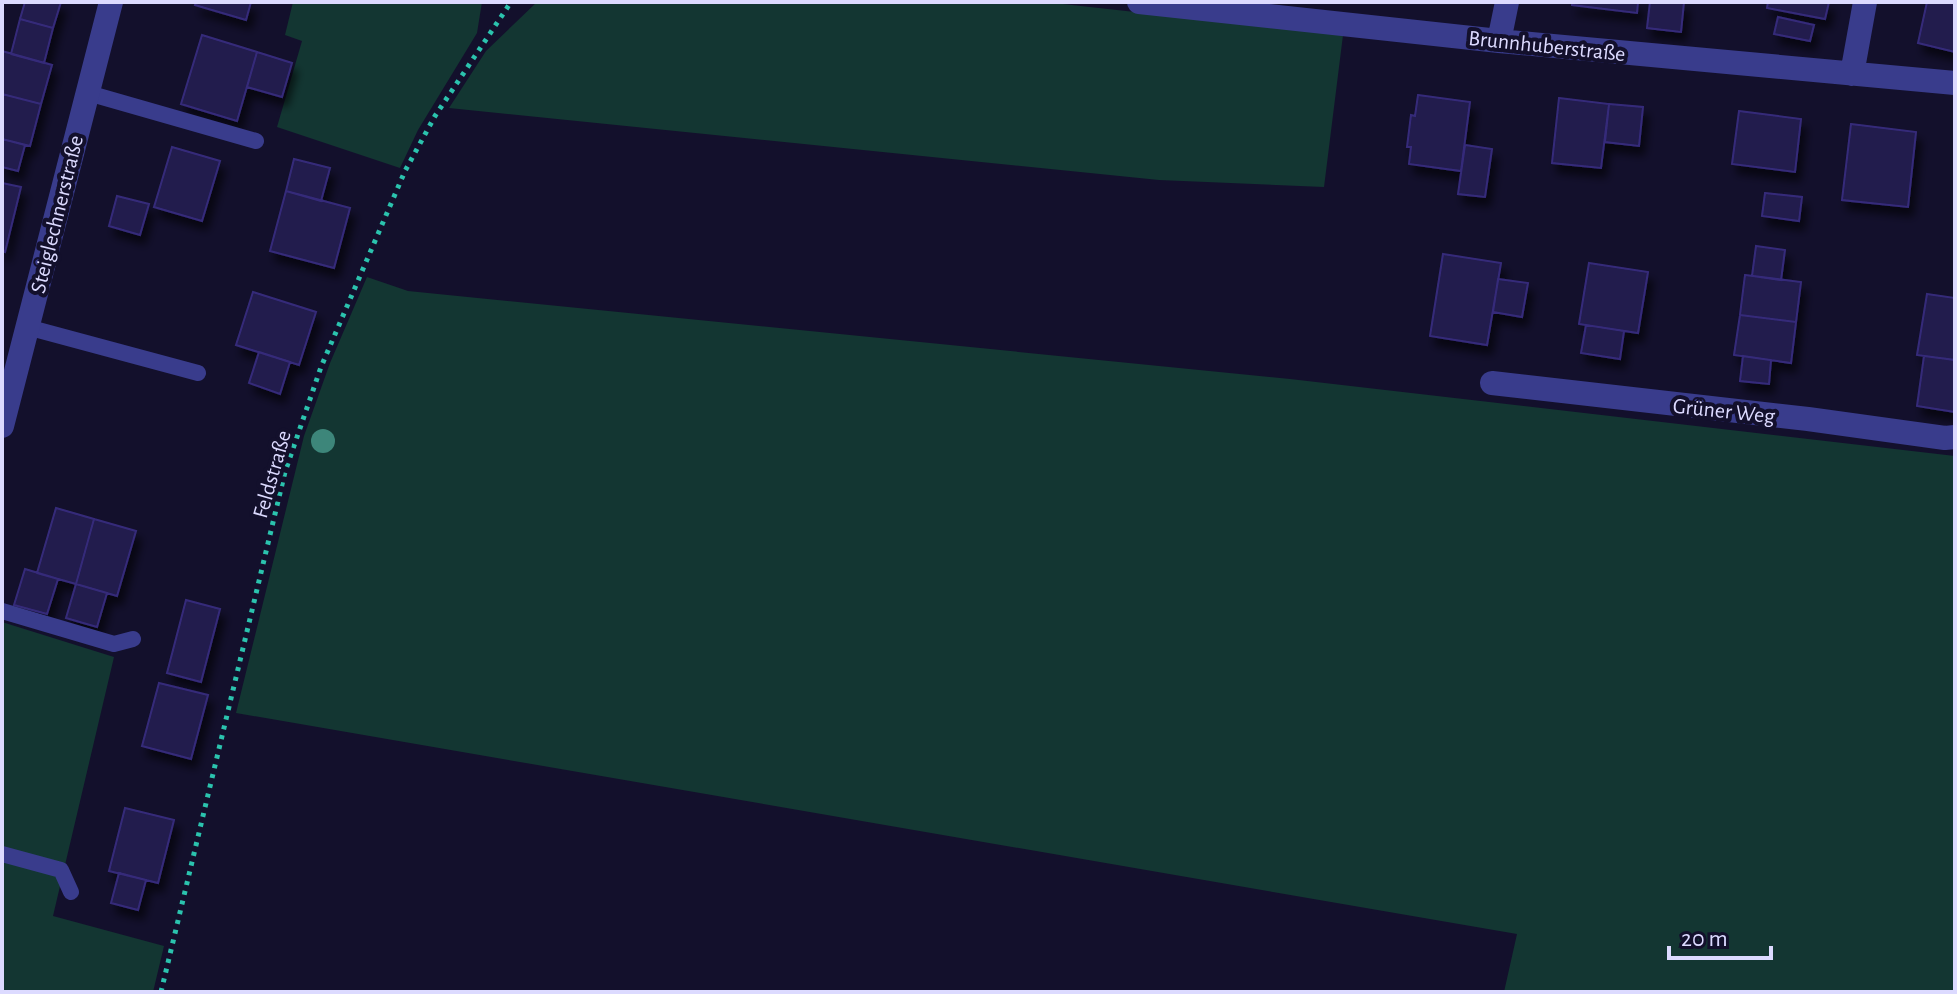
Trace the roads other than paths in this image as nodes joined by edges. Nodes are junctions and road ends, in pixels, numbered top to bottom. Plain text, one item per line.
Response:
1 (111, 2) edge
2 (1139, 2) edge
3 (1507, 2) edge
4 (1865, 2) edge
5 (1499, 41) junction
6 (1852, 74) junction
7 (1955, 83) edge
8 (88, 93) junction
9 (256, 141) dead end
10 (27, 327) junction
11 (198, 373) dead end
12 (1492, 383) dead end
13 (3, 415) edge
14 (1955, 437) edge
15 (2, 611) edge
16 (133, 639) dead end
17 (2, 854) edge
18 (71, 892) dead end

1 - 8 street, Steiglechnerstraße
2 - 5 street, Brunnhuberstraße
3 - 5 street
4 - 6 street
5 - 6 street, Brunnhuberstraße
6 - 7 street, Brunnhuberstraße
8 - 9 lane
8 - 10 street, Steiglechnerstraße
10 - 11 lane
10 - 13 street, Steiglechnerstraße
12 - 14 street, Grüner Weg
15 - 16 lane
17 - 18 lane

